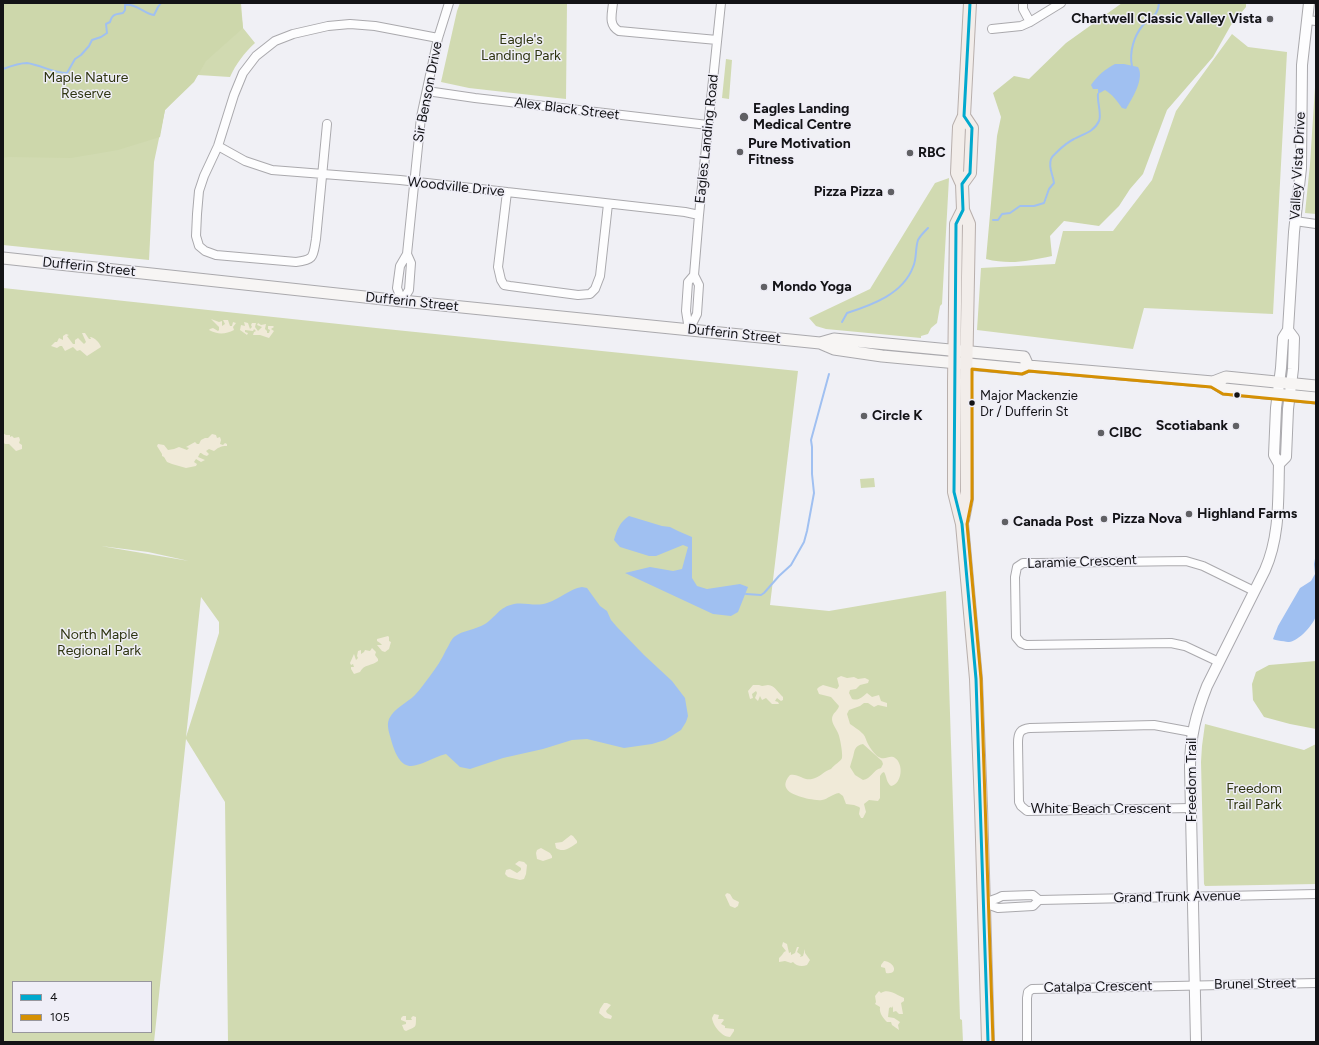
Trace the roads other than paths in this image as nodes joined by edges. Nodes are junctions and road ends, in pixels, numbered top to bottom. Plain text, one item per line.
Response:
1 (449, 3) edge
2 (614, 3) edge
3 (721, 3) edge
4 (970, 3) edge
5 (1023, 3) edge
6 (1061, 3) edge
7 (1309, 3) edge
8 (1311, 21) edge
9 (1030, 22) junction
10 (992, 29) dead end
11 (438, 38) junction
12 (717, 40) junction
13 (427, 90) junction
14 (327, 124) dead end
15 (708, 126) junction
16 (218, 146) junction
17 (322, 174) junction
18 (414, 182) junction
19 (507, 192) junction
20 (608, 204) junction
21 (963, 210) junction
22 (699, 214) junction
23 (1295, 221) junction
24 (1316, 224) edge
25 (407, 254) junction
26 (3, 258) edge
27 (402, 301) junction
28 (689, 330) junction
29 (1288, 330) junction
30 (820, 343) junction
31 (954, 350) junction
32 (967, 352) junction
33 (954, 363) junction
34 (967, 364) junction
35 (1028, 366) junction
36 (1213, 382) junction
37 (1279, 382) junction
38 (1291, 383) junction
39 (1316, 386) edge
40 (1278, 394) junction
41 (1290, 395) junction
42 (1316, 398) edge
43 (1279, 464) junction
44 (962, 524) junction
45 (1254, 591) junction
46 (1219, 662) junction
47 (1192, 732) junction
48 (1191, 808) junction
49 (1316, 894) edge
50 (1193, 897) junction
51 (1039, 900) junction
52 (984, 904) junction
53 (1316, 983) edge
54 (1195, 985) junction
55 (988, 1042) edge
56 (1027, 1042) edge
57 (1196, 1042) edge

1 - 11 street, Sir Benson Drive
2 - 12 street
3 - 12 street, Eagles Landing Road
4 - 21 main road
5 - 9 street
6 - 9 street
7 - 8 street, Valley Vista Drive
8 - 23 street, Valley Vista Drive
9 - 10 street
11 - 13 street, Sir Benson Drive
11 - 16 street
12 - 15 street, Eagles Landing Road
13 - 15 street, Alex Black Street
13 - 18 street, Sir Benson Drive
14 - 17 street
15 - 22 street, Eagles Landing Road
16 - 17 street, Woodville Drive
16 - 17 street
17 - 18 street, Woodville Drive
18 - 19 street, Woodville Drive
18 - 25 street, Sir Benson Drive
19 - 20 street, Woodville Drive
19 - 20 street
20 - 22 street, Woodville Drive
21 - 31 main road
21 - 32 main road
22 - 28 street, Eagles Landing Road
23 - 24 street
23 - 29 street, Valley Vista Drive
25 - 27 street, Sir Benson Drive
25 - 27 street, Sir Benson Drive
26 - 27 main road, Dufferin Street
27 - 28 main road, Dufferin Street
28 - 30 main road, Dufferin Street
29 - 37 street, Valley Vista Drive
29 - 38 street, Valley Vista Drive
30 - 31 main road, Dufferin Street
30 - 33 main road, Dufferin Street
31 - 32 main road, Dufferin Street
31 - 33 main road
32 - 34 main road
32 - 35 main road, Dufferin Street
33 - 34 main road, Dufferin Street
33 - 44 main road
34 - 35 main road, Dufferin Street
34 - 44 main road
35 - 36 main road, Dufferin Street
36 - 37 main road, Dufferin Street
36 - 40 main road, Dufferin Street
37 - 38 main road, Dufferin Street
37 - 40 street, Valley Vista Drive
38 - 39 main road, Dufferin Street
38 - 41 street, Valley Vista Drive
40 - 41 main road, Dufferin Street
40 - 43 street, Freedom Trail
41 - 42 main road, Dufferin Street
41 - 43 street, Freedom Trail
43 - 45 street, Freedom Trail
44 - 52 main road
45 - 46 street, Freedom Trail
45 - 46 street, Laramie Crescent
46 - 47 street, Freedom Trail
47 - 48 street, Freedom Trail
47 - 48 street, White Beach Crescent
48 - 50 street, Freedom Trail
49 - 50 street, Grand Trunk Avenue
50 - 51 street, Grand Trunk Avenue
50 - 54 street, Freedom Trail
51 - 52 street, Grand Trunk Avenue
51 - 52 street, Grand Trunk Avenue
52 - 55 main road
53 - 54 street, Brunel Street
54 - 56 street, Catalpa Crescent
54 - 57 street, Freedom Trail

